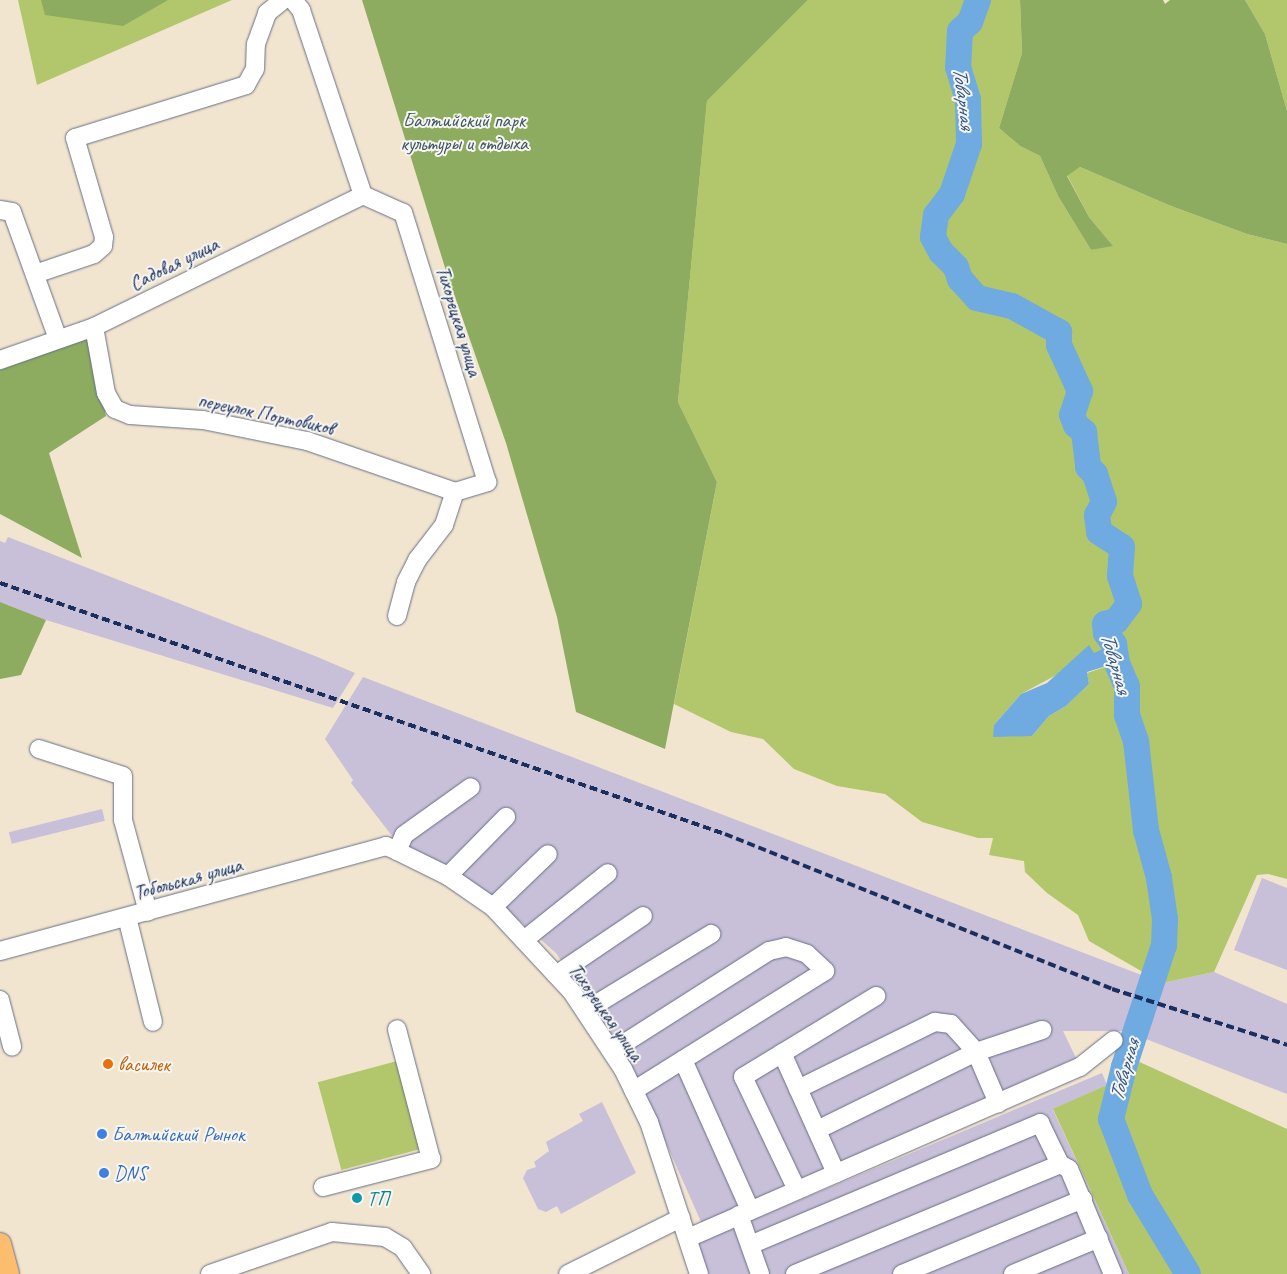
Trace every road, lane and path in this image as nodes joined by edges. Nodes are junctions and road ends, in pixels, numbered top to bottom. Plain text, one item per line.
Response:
1 (283, 0) edge
2 (293, 0) edge
3 (363, 195) junction
4 (0, 210) edge
5 (35, 274) junction
6 (94, 327) junction
7 (58, 339) junction
8 (0, 360) edge
9 (455, 492) junction
10 (397, 616) dead end
11 (39, 748) dead end
12 (471, 786) dead end
13 (506, 817) dead end
14 (392, 849) junction
15 (548, 854) dead end
16 (608, 873) dead end
17 (448, 876) junction
18 (493, 907) junction
19 (148, 912) junction
20 (643, 916) dead end
21 (126, 917) junction
22 (710, 934) dead end
23 (524, 940) junction
24 (0, 951) edge
25 (556, 975) junction
26 (876, 996) dead end
27 (0, 1000) edge
28 (584, 1011) junction
29 (153, 1022) dead end
30 (396, 1029) dead end
31 (1042, 1030) dead end
32 (1114, 1040) dead end
33 (12, 1046) dead end
34 (612, 1051) junction
35 (976, 1052) junction
36 (782, 1053) junction
37 (683, 1060) junction
38 (798, 1089) junction
39 (633, 1091) junction
40 (998, 1103) junction
41 (817, 1130) junction
42 (1060, 1164) junction
43 (836, 1173) junction
44 (323, 1187) dead end
45 (798, 1190) junction
46 (1083, 1199) junction
47 (745, 1212) junction
48 (682, 1218) junction
49 (688, 1238) junction
50 (1099, 1238) junction
51 (0, 1244) edge
52 (750, 1245) junction
53 (8, 1274) edge
54 (210, 1274) edge
55 (420, 1274) edge
56 (568, 1274) edge
57 (699, 1274) edge
58 (760, 1274) edge
59 (795, 1274) edge
60 (902, 1274) edge
61 (1013, 1274) edge
62 (1113, 1274) edge

1 - 5 street
2 - 3 street
3 - 6 street, Садовая улица
3 - 9 street, Тихорецкая улица
4 - 5 street
5 - 7 street
6 - 7 street, Садовая улица
6 - 9 street, переулок Портовиков
7 - 8 street, Садовая улица
9 - 10 street
11 - 19 street
12 - 14 street
13 - 17 street
14 - 17 street, Тихорецкая улица
14 - 19 street, Тобольская улица
15 - 18 street
16 - 23 street
17 - 18 street, Тихорецкая улица
18 - 23 street, Тихорецкая улица
19 - 21 street, Тобольская улица
20 - 25 street
21 - 24 street, Тобольская улица
21 - 29 street
22 - 28 street
23 - 25 street, Тихорецкая улица
25 - 28 street, Тихорецкая улица
26 - 36 street
27 - 33 street
28 - 34 street, Тихорецкая улица
30 - 44 street
31 - 35 street
32 - 40 street
34 - 37 street
34 - 39 street, Тихорецкая улица
35 - 38 street
35 - 40 street
35 - 41 street
36 - 38 street
36 - 45 street
37 - 39 street
37 - 47 street
38 - 41 street
39 - 48 street, Тихорецкая улица
40 - 43 street
41 - 43 street
42 - 46 street
42 - 52 street
42 - 59 street
43 - 45 street
45 - 47 street
46 - 50 street
46 - 60 street
47 - 49 street
47 - 52 street
48 - 49 street, Тихорецкая улица
48 - 56 street
49 - 57 street, Тихорецкая улица
50 - 61 street
50 - 62 street
51 - 53 main road
52 - 58 street
54 - 55 street

